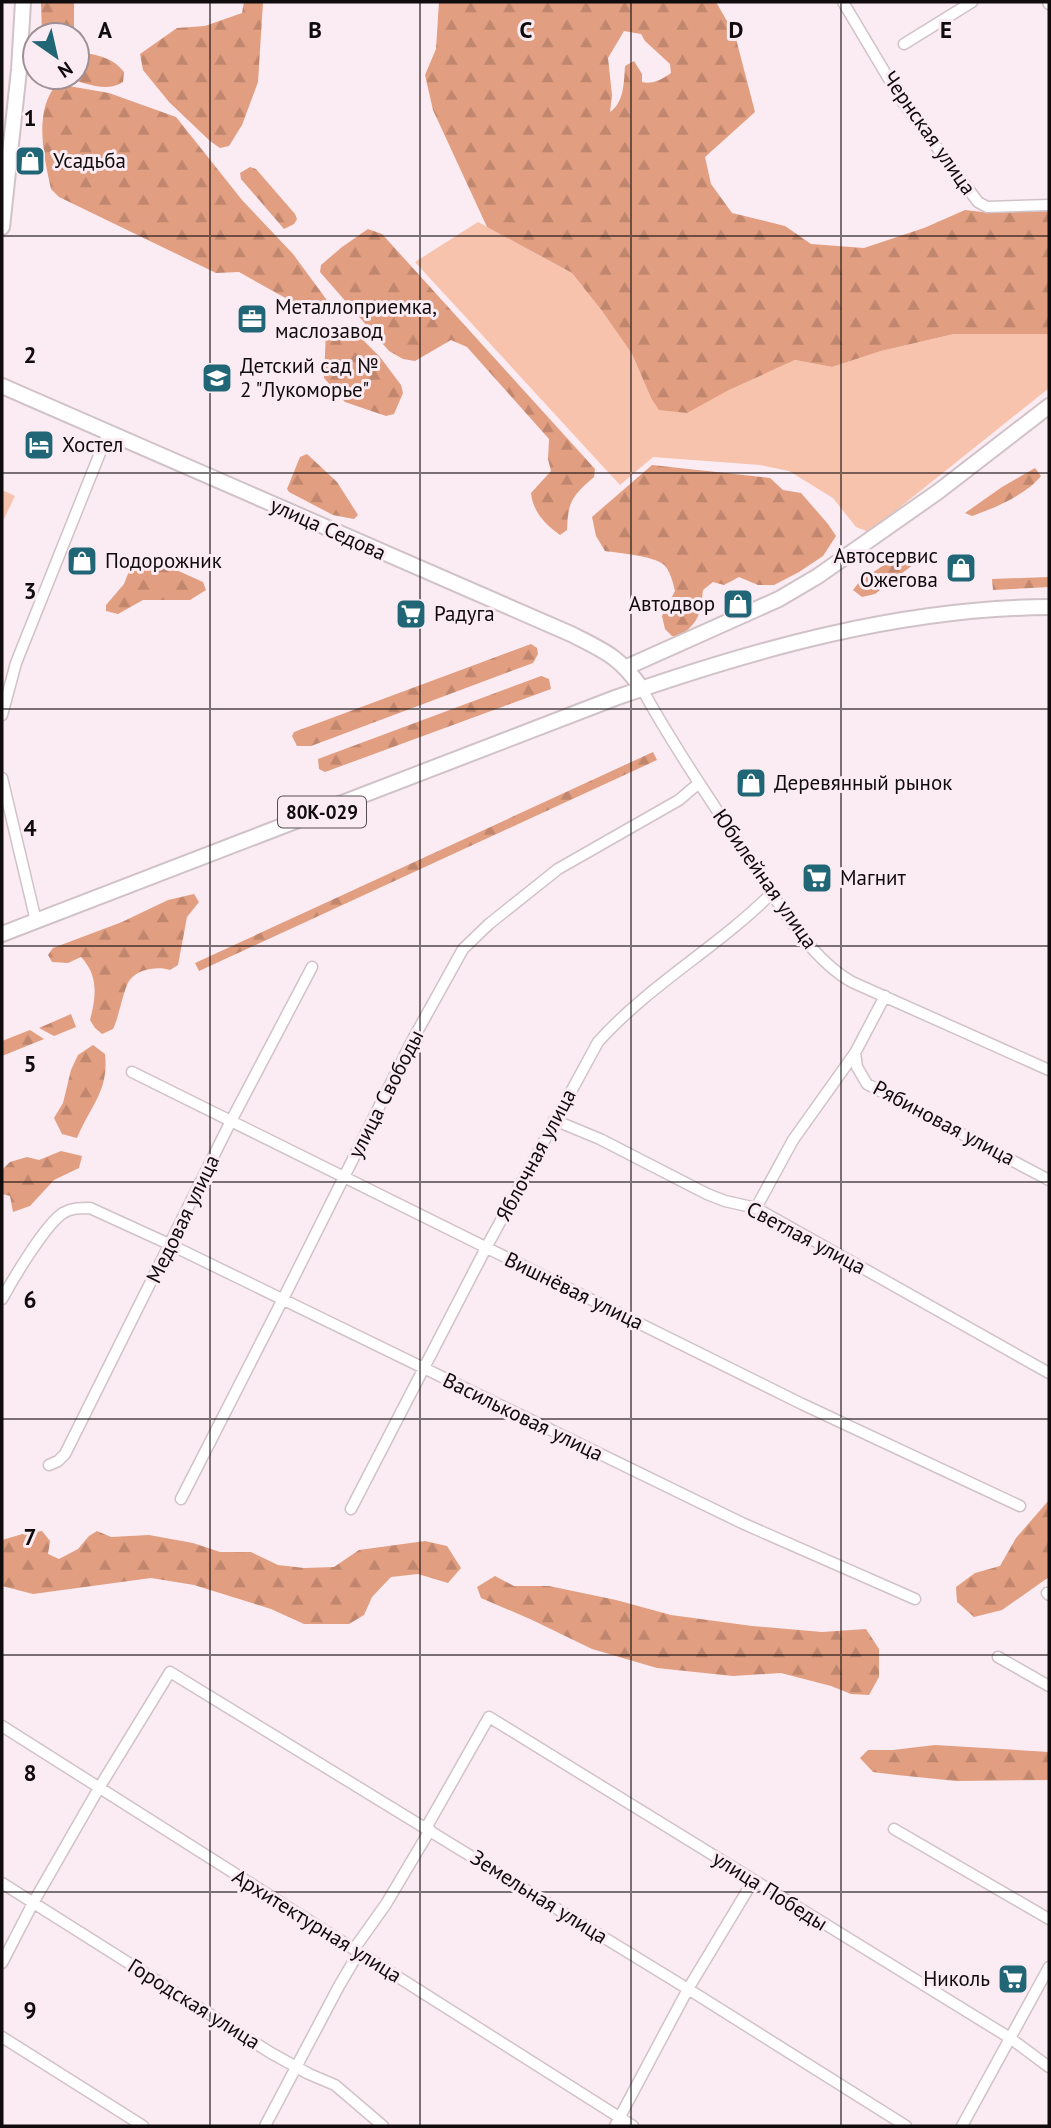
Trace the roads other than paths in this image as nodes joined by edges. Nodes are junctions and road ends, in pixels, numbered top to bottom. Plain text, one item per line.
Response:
1 (23, 2) edge
2 (843, 2) edge
3 (972, 2) edge
4 (904, 44) dead end
5 (1049, 205) edge
6 (2, 227) edge
7 (2, 386) edge
8 (1049, 406) edge
9 (108, 433) junction
10 (1049, 607) edge
11 (627, 667) junction
12 (642, 689) junction
13 (2, 715) edge
14 (2, 778) edge
15 (699, 783) junction
16 (772, 893) junction
17 (36, 921) junction
18 (2, 934) edge
19 (312, 967) dead end
20 (885, 996) junction
21 (855, 1053) junction
22 (1049, 1070) edge
23 (132, 1072) dead end
24 (554, 1120) junction
25 (231, 1121) junction
26 (345, 1176) junction
27 (1049, 1180) edge
28 (756, 1208) junction
29 (171, 1245) junction
30 (487, 1246) junction
31 (2, 1299) edge
32 (284, 1299) junction
33 (424, 1369) junction
34 (1049, 1373) edge
35 (49, 1465) dead end
36 (181, 1499) dead end
37 (1020, 1506) dead end
38 (351, 1509) dead end
39 (915, 1599) dead end
40 (998, 1657) dead end
41 (1049, 1686) edge
42 (2, 1726) edge
43 (99, 1788) junction
44 (428, 1829) junction
45 (894, 1829) dead end
46 (753, 1881) junction
47 (2, 1884) edge
48 (33, 1903) junction
49 (1049, 1919) edge
50 (356, 1951) junction
51 (2, 1963) edge
52 (1049, 1967) edge
53 (688, 1989) junction
54 (2, 2037) edge
55 (1010, 2038) junction
56 (296, 2066) junction
57 (1049, 2067) edge
58 (617, 2122) edge
59 (143, 2126) edge
60 (265, 2126) edge
61 (383, 2126) edge
62 (633, 2126) edge
63 (906, 2126) edge
64 (962, 2126) edge

1 - 6 main road
2 - 5 street, Чернская улица
3 - 4 street
7 - 9 main road, улица Седова
8 - 11 main road
9 - 11 main road, улица Седова
9 - 13 street
10 - 12 main road, 80К-029
11 - 12 main road, улица Седова
12 - 15 street, Юбилейная улица
12 - 17 main road, 80К-029
14 - 17 street
15 - 16 street, Юбилейная улица
15 - 26 street, улица Свободы
16 - 20 street, Юбилейная улица
16 - 24 street, Яблочная улица
17 - 18 main road, 80К-029
19 - 25 street, Медовая улица
20 - 21 street
20 - 22 street, Юбилейная улица
21 - 27 street, Рябиновая улица
21 - 28 street
23 - 25 street, Вишнёвая улица
24 - 28 street, Светлая улица
24 - 30 street, Яблочная улица
25 - 26 street, Вишнёвая улица
25 - 29 street, Медовая улица
26 - 30 street, Вишнёвая улица
26 - 32 street, улица Свободы
28 - 34 street, Светлая улица
29 - 31 street, Васильковая улица
29 - 32 street, Васильковая улица
29 - 35 street, Медовая улица
30 - 33 street, Яблочная улица
30 - 37 street, Вишнёвая улица
32 - 33 street, Васильковая улица
32 - 36 street, улица Свободы
33 - 38 street, Яблочная улица
33 - 39 street, Васильковая улица
40 - 41 street
42 - 43 street, Архитектурная улица
43 - 44 street, Земельная улица
43 - 48 street
43 - 50 street, Архитектурная улица
44 - 46 street, улица Победы
44 - 50 street
44 - 53 street, Земельная улица
45 - 49 street
46 - 53 street
46 - 55 street, улица Победы
47 - 48 street, Городская улица
48 - 51 street
48 - 56 street, Городская улица
50 - 56 street
50 - 58 street, Архитектурная улица
52 - 55 street
53 - 58 street
53 - 63 street, Земельная улица
54 - 59 street
55 - 57 street, улица Победы
55 - 64 street
56 - 60 street
56 - 61 street, Городская улица
58 - 62 street, Архитектурная улица

